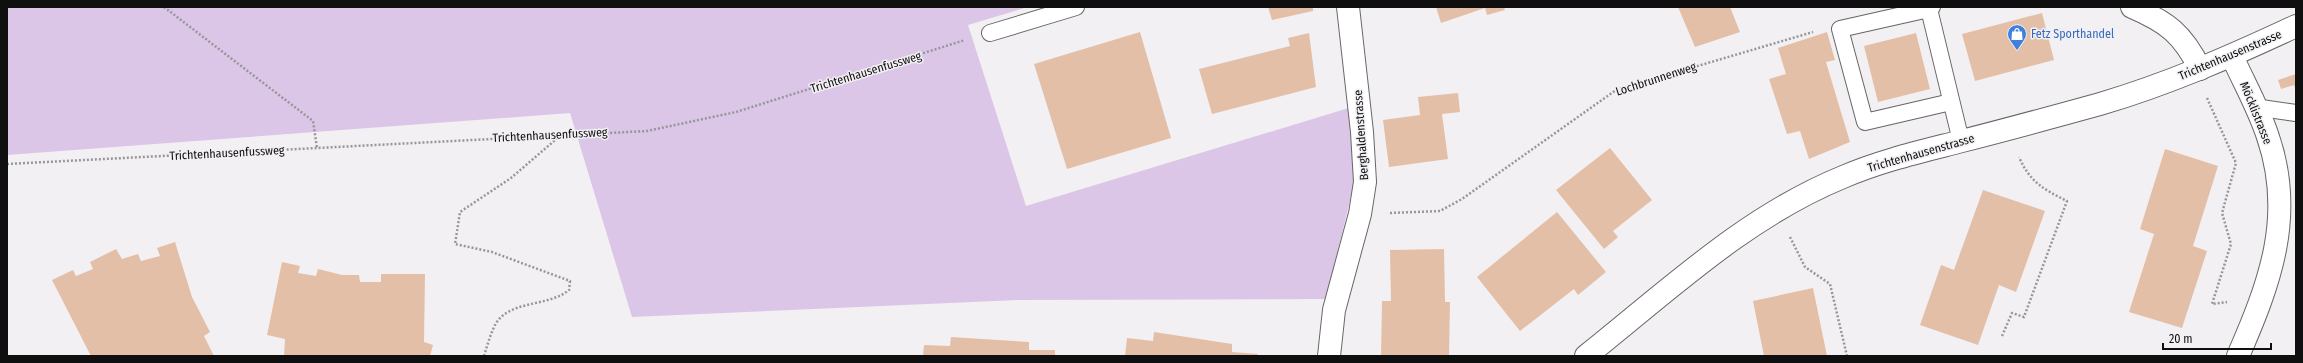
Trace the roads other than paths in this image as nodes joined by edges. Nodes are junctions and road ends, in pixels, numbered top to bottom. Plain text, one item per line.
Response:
1 (1076, 7) edge
2 (1348, 7) edge
3 (2132, 7) edge
4 (1930, 8) edge
5 (2296, 26) edge
6 (990, 33) road end
7 (2232, 56) junction
8 (2200, 70) junction
9 (1951, 102) junction
10 (2254, 107) junction
11 (2296, 113) edge
12 (1961, 141) junction
13 (1329, 356) edge
14 (1586, 356) edge
15 (2238, 356) edge

1 - 6 lane
2 - 13 street, Berghaldenstrasse
3 - 8 street
4 - 9 lane
4 - 9 lane
5 - 7 street, Trichtenhausenstrasse
7 - 8 street, Trichtenhausenstrasse
7 - 10 street, Möcklistrasse
8 - 12 street, Trichtenhausenstrasse
9 - 12 lane
10 - 11 lane
10 - 15 street, Möcklistrasse
12 - 14 street, Trichtenhausenstrasse

